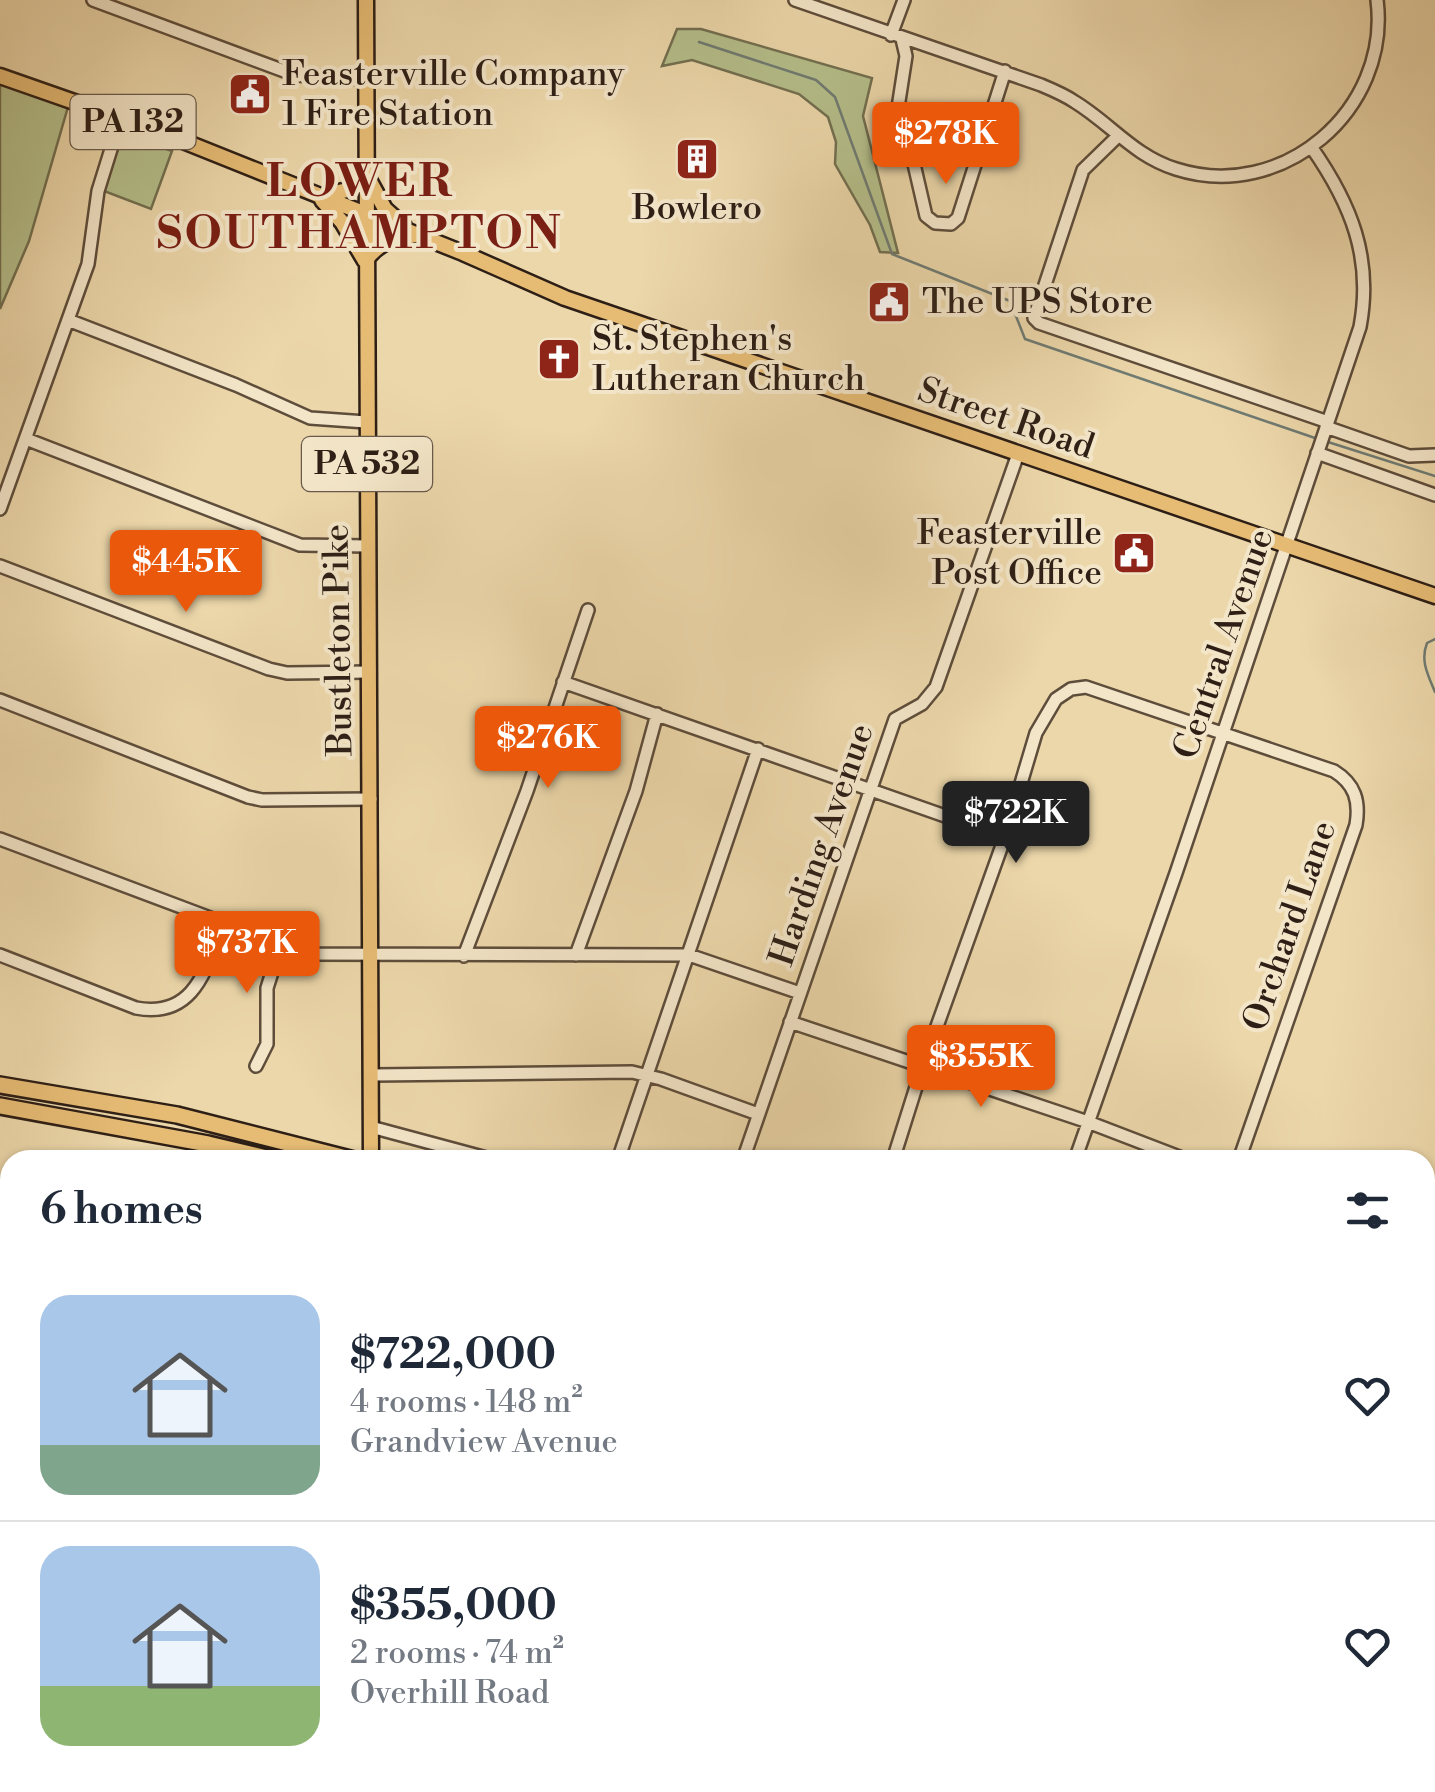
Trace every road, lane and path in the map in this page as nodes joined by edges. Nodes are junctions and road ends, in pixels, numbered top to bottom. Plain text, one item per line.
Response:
1 (93, 0) edge
2 (366, 0) edge
3 (796, 0) edge
4 (904, 0) edge
5 (1377, 0) edge
6 (896, 37) junction
7 (1005, 72) junction
8 (0, 76) edge
9 (366, 79) junction
10 (121, 118) junction
11 (1118, 136) junction
12 (1312, 148) junction
13 (365, 171) junction
14 (318, 196) junction
15 (365, 215) junction
16 (416, 235) junction
17 (365, 261) junction
18 (68, 320) junction
19 (366, 422) junction
20 (1327, 425) junction
21 (26, 439) junction
22 (1317, 453) junction
23 (1018, 454) junction
24 (1435, 455) edge
25 (1435, 495) edge
26 (0, 510) edge
27 (368, 546) junction
28 (1286, 546) junction
29 (0, 566) edge
30 (1435, 596) edge
31 (588, 610) dead end
32 (370, 672) junction
33 (563, 682) junction
34 (0, 700) edge
35 (657, 714) junction
36 (1224, 733) junction
37 (758, 749) junction
38 (871, 788) junction
39 (371, 799) junction
40 (1005, 837) junction
41 (0, 838) edge
42 (223, 925) junction
43 (280, 946) junction
44 (576, 954) junction
45 (0, 955) edge
46 (689, 955) junction
47 (372, 956) junction
48 (464, 956) junction
49 (800, 992) junction
50 (790, 1022) junction
51 (256, 1066) dead end
52 (922, 1068) junction
53 (373, 1074) junction
54 (647, 1075) junction
55 (0, 1086) edge
56 (0, 1106) edge
57 (758, 1114) junction
58 (1088, 1122) junction
59 (371, 1126) junction
60 (233, 1150) edge
61 (315, 1150) edge
62 (371, 1150) edge
63 (458, 1150) edge
64 (621, 1150) edge
65 (746, 1150) edge
66 (896, 1150) edge
67 (1078, 1150) edge
68 (1161, 1150) edge
69 (1242, 1150) edge

1 - 9 street
2 - 9 main road, Bustleton Pike / PA 532
3 - 6 street
4 - 6 street
5 - 12 street
6 - 7 street
6 - 7 street
7 - 11 street
8 - 10 main road, Street Road / PA 132
9 - 13 main road, Bustleton Pike / PA 532
10 - 14 main road, Street Road / PA 132
10 - 18 street
11 - 12 street
11 - 20 street
12 - 20 street, Central Avenue
13 - 14 main road
13 - 15 main road, Bustleton Pike / PA 532
13 - 16 main road
14 - 15 main road, Street Road / PA 132
14 - 17 main road
15 - 16 main road, Street Road / PA 132
15 - 17 main road, Bustleton Pike / PA 532
16 - 17 main road
16 - 23 main road, Street Road / PA 132
17 - 19 main road, Bustleton Pike / PA 532
18 - 19 street
18 - 21 street
19 - 27 main road, Bustleton Pike / PA 532
20 - 22 street, Central Avenue
20 - 24 street
21 - 26 street
21 - 27 street
22 - 25 street
22 - 28 street, Central Avenue
23 - 28 main road, Street Road / PA 132
23 - 38 street, Harding Avenue
27 - 32 main road, Bustleton Pike / PA 532
28 - 30 main road, Street Road / PA 132
28 - 36 street, Central Avenue
29 - 32 street
31 - 33 street
32 - 39 main road, Bustleton Pike / PA 532
33 - 35 street
33 - 48 street
34 - 39 street
35 - 37 street
35 - 44 street
36 - 40 street, Orchard Lane
36 - 58 street, Central Avenue
36 - 69 street, Orchard Lane
37 - 38 street
37 - 46 street
38 - 40 street
38 - 49 street, Harding Avenue
39 - 47 main road, Bustleton Pike / PA 532
40 - 52 street, Orchard Lane
41 - 42 street
42 - 43 street
42 - 45 street
43 - 47 street
43 - 51 street
44 - 46 street
44 - 48 street
46 - 49 street
46 - 54 street
47 - 48 street
47 - 53 main road, Bustleton Pike / PA 532
49 - 50 street, Harding Avenue
50 - 52 street
50 - 57 street, Harding Avenue
52 - 58 street
52 - 66 street, Orchard Lane
53 - 54 street
53 - 59 main road, Bustleton Pike / PA 532
54 - 57 street
54 - 64 street
55 - 61 highway
56 - 60 highway
57 - 65 street, Harding Avenue
58 - 67 street, Central Avenue
58 - 68 street
59 - 62 main road, Bustleton Pike / PA 532
59 - 63 street

